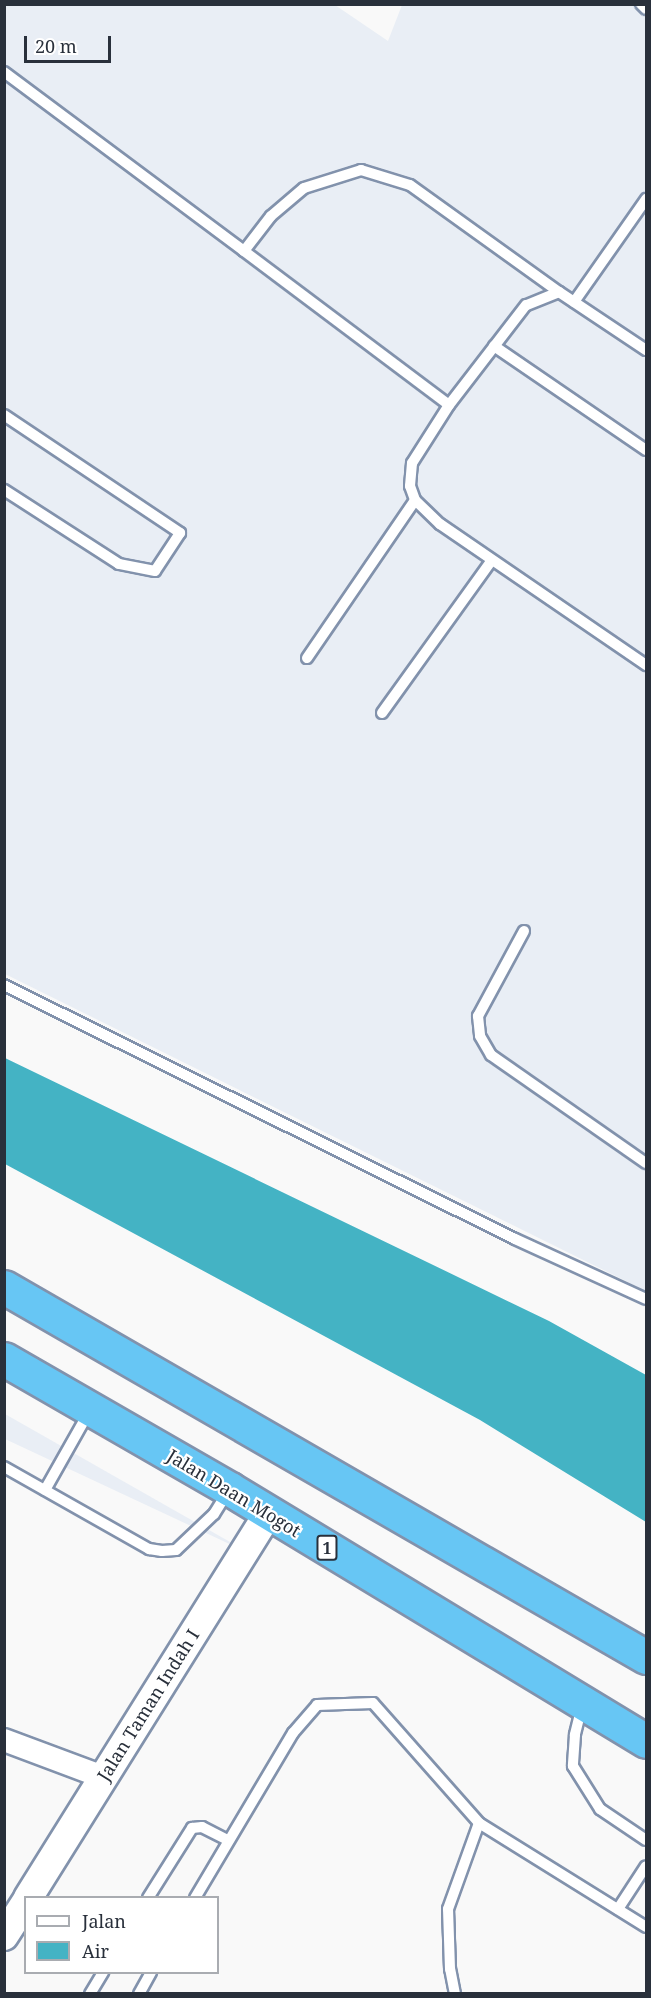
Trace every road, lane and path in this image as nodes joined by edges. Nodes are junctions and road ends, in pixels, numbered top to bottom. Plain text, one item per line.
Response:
1 (641, 4) edge
2 (646, 9) edge
3 (4, 72) edge
4 (646, 199) edge
5 (244, 251) junction
6 (559, 292) junction
7 (574, 302) junction
8 (494, 346) junction
9 (646, 350) edge
10 (448, 405) junction
11 (4, 415) edge
12 (646, 450) edge
13 (4, 490) edge
14 (415, 500) junction
15 (492, 560) junction
16 (307, 658) dead end
17 (646, 665) edge
18 (382, 713) dead end
19 (524, 931) dead end
20 (4, 985) edge
21 (646, 1163) edge
22 (4, 1287) edge
23 (646, 1299) edge
24 (4, 1359) edge
25 (91, 1408) junction
26 (4, 1467) edge
27 (230, 1489) junction
28 (45, 1490) junction
29 (269, 1513) junction
30 (646, 1657) edge
31 (583, 1703) junction
32 (4, 1740) edge
33 (646, 1741) edge
34 (104, 1777) junction
35 (479, 1824) junction
36 (228, 1840) junction
37 (646, 1840) edge
38 (646, 1866) edge
39 (29, 1896) edge
40 (149, 1896) edge
41 (196, 1896) edge
42 (618, 1909) junction
43 (645, 1923) edge
44 (102, 1974) edge
45 (150, 1974) edge
46 (90, 1994) edge
47 (139, 1994) edge
48 (455, 1994) edge

1 - 2 lane
3 - 5 lane
4 - 7 lane
5 - 6 lane
5 - 10 lane
6 - 7 lane
6 - 8 lane
7 - 9 lane
8 - 10 lane
8 - 12 lane
10 - 14 lane
11 - 13 lane
14 - 15 lane
14 - 16 lane
15 - 17 lane
15 - 18 lane
19 - 21 lane
20 - 23 lane
22 - 30 highway
24 - 25 highway, Jalan Daan Mogot / 1
25 - 27 highway, Jalan Daan Mogot / 1
25 - 28 lane
26 - 28 lane
27 - 28 lane
27 - 29 highway, Jalan Daan Mogot / 1
29 - 31 highway, Jalan Daan Mogot / 1
29 - 34 street, Jalan Taman Indah I
31 - 33 highway, Jalan Daan Mogot / 1
31 - 37 lane
32 - 34 street
34 - 39 street, Jalan Taman Indah I
35 - 36 lane
35 - 42 lane
35 - 48 lane
36 - 40 lane
36 - 41 lane
38 - 42 lane
42 - 43 lane
44 - 46 lane
45 - 47 lane

